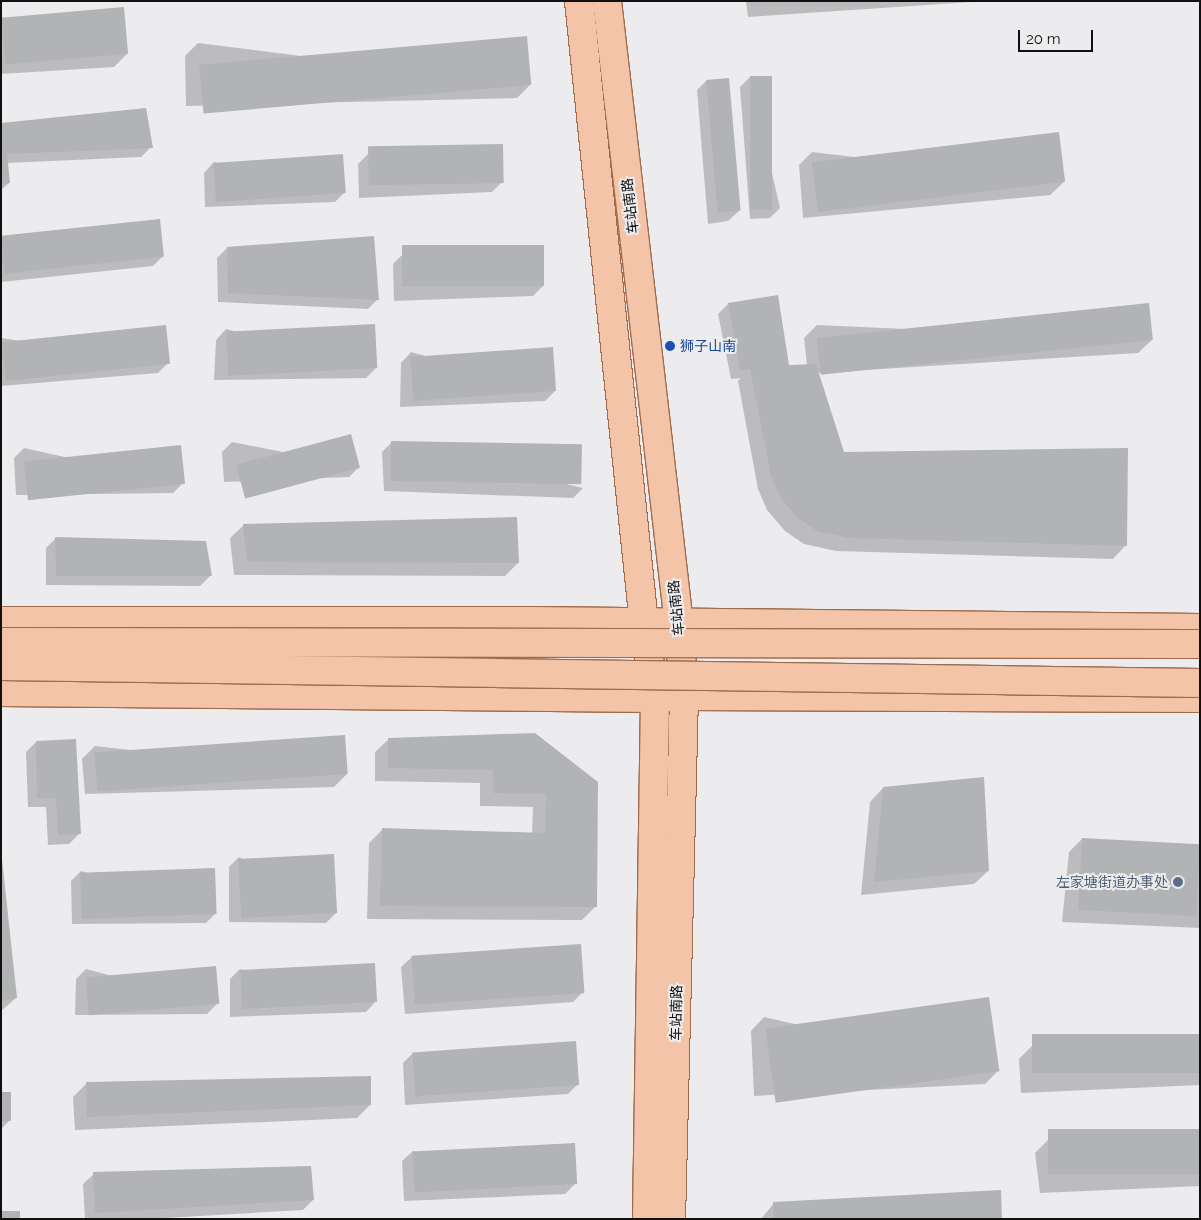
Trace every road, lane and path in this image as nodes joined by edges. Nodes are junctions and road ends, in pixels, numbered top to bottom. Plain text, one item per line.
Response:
1 (579, 1) edge
2 (607, 1) edge
3 (1, 621) edge
4 (644, 624) junction
5 (679, 624) junction
6 (1200, 628) edge
7 (1, 642) edge
8 (1200, 644) edge
9 (1, 666) edge
10 (1200, 684) edge
11 (1, 692) edge
12 (684, 696) junction
13 (655, 698) junction
14 (1200, 698) edge
15 (647, 1219) edge
16 (672, 1219) edge

1 - 4 main road, 车站南路
2 - 5 main road, 车站南路
3 - 4 main road
4 - 5 main road
4 - 13 main road, 车站南路
5 - 6 main road
5 - 12 main road, 车站南路
7 - 8 main road, bridge
9 - 10 main road, bridge
11 - 13 main road
12 - 13 main road
12 - 14 main road
12 - 16 main road, 车站南路
13 - 15 main road, 车站南路

